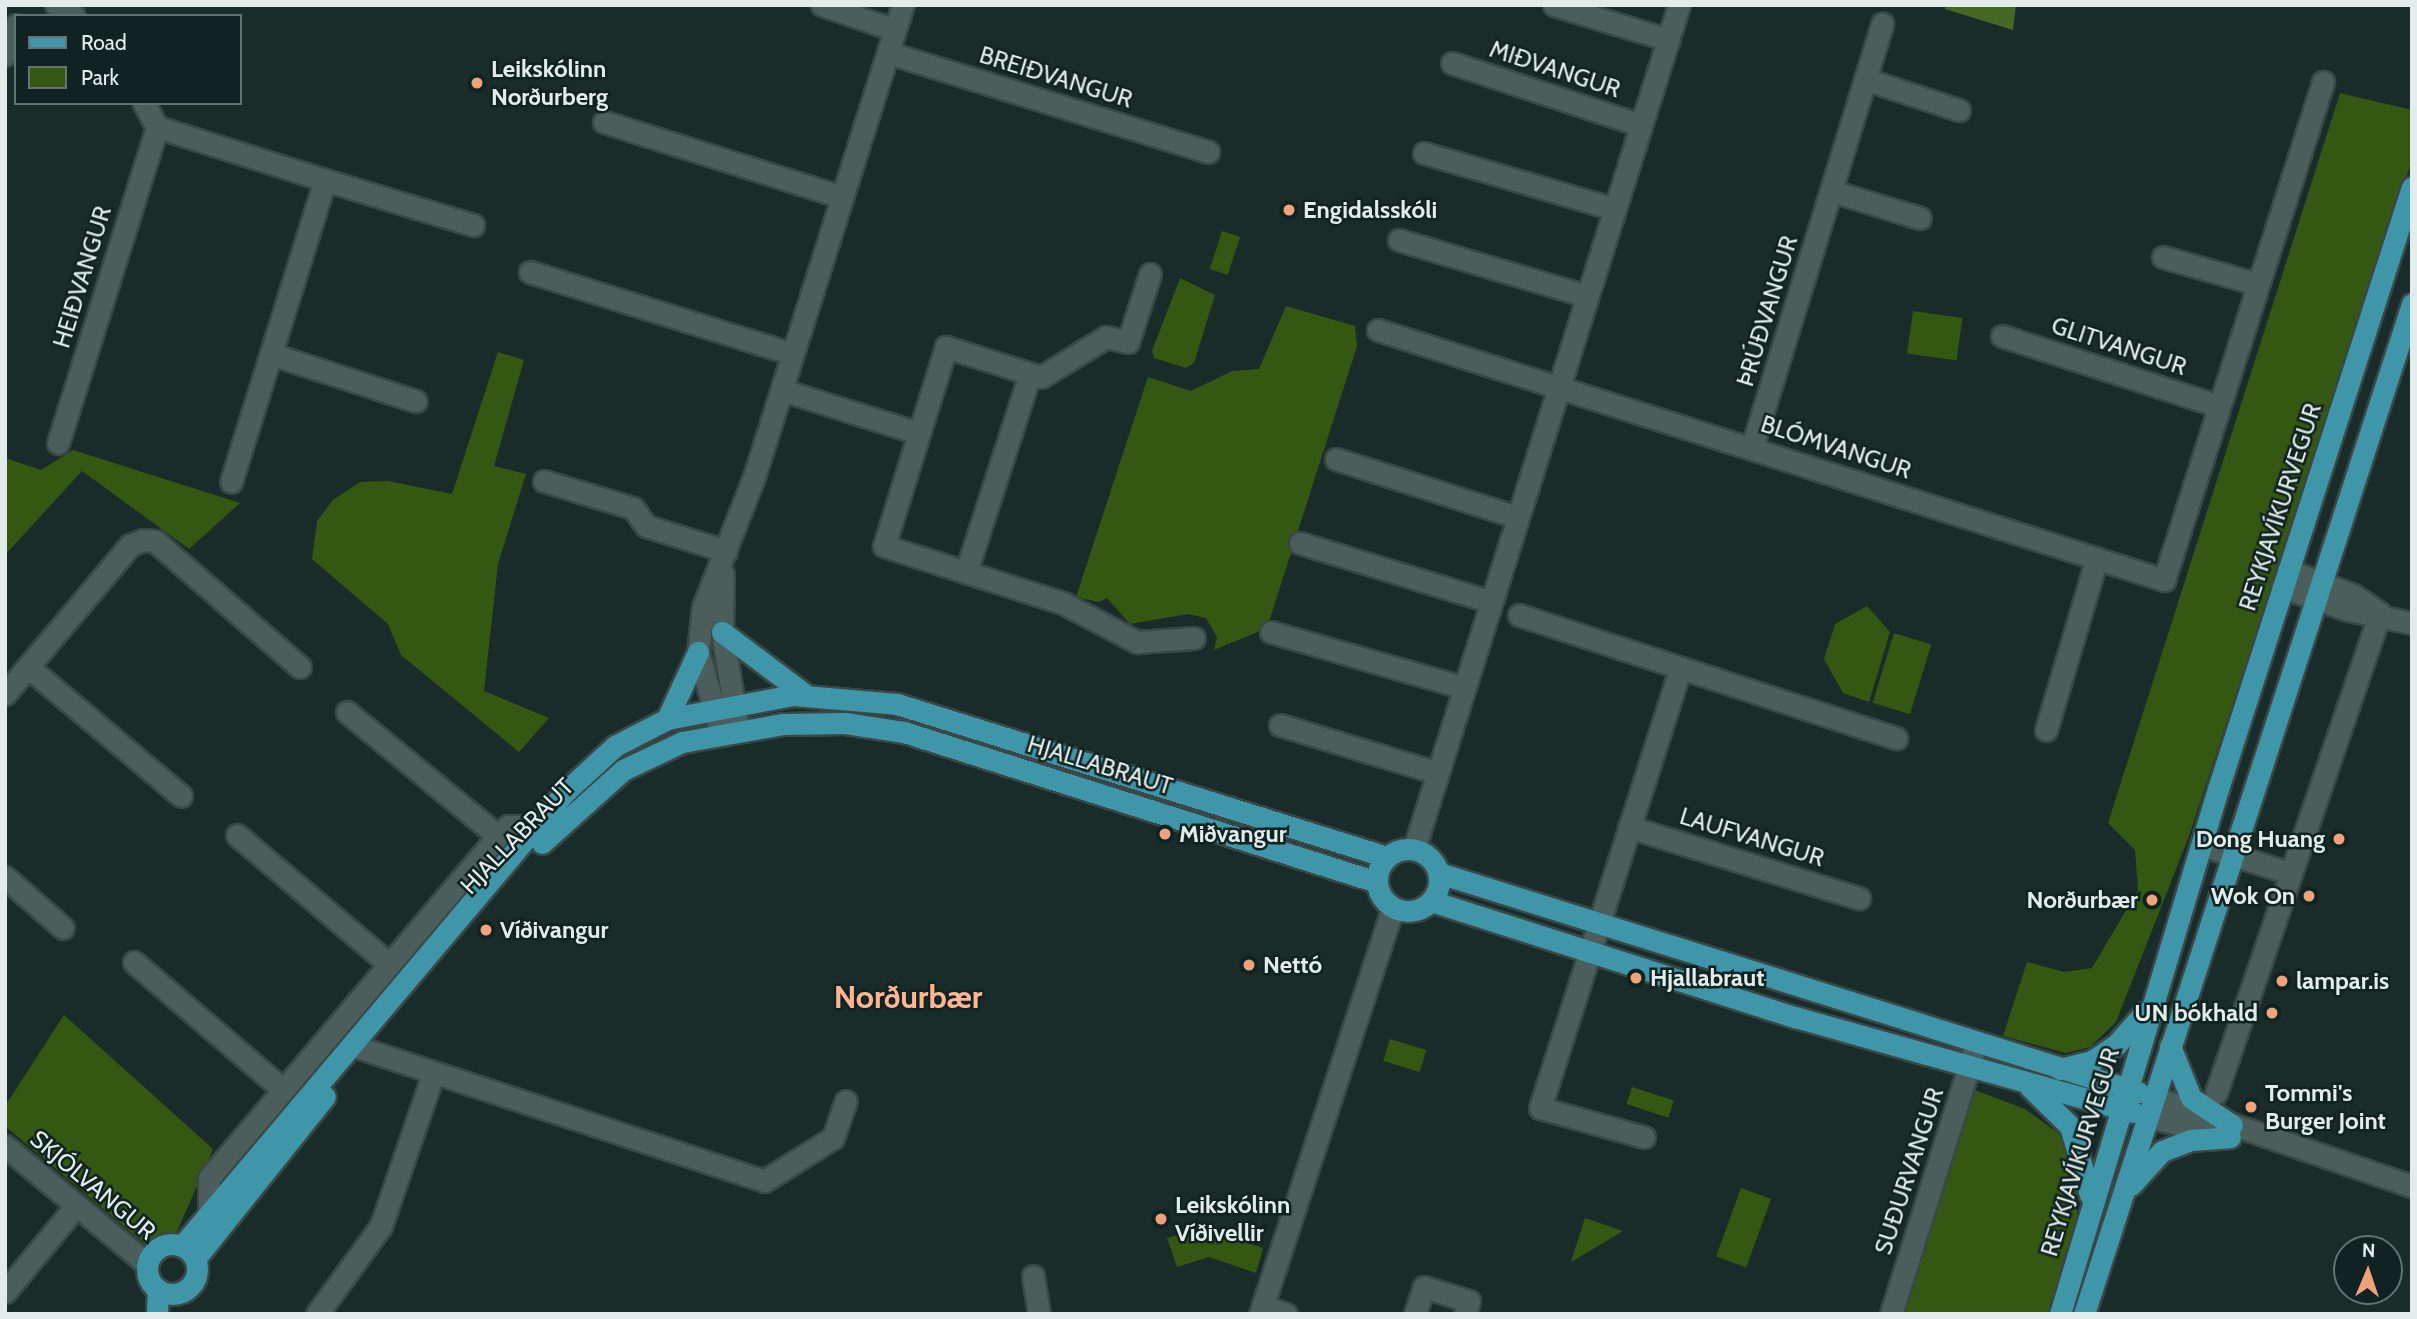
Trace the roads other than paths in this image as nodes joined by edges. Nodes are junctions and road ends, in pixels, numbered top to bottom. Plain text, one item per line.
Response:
1 (822, 5) edge
2 (903, 5) edge
3 (1553, 5) edge
4 (1679, 5) edge
5 (1882, 24) dead end
6 (14, 30) edge
7 (895, 30) junction
8 (1669, 40) junction
9 (889, 53) junction
10 (5, 55) edge
11 (1452, 63) dead end
12 (1864, 79) junction
13 (2323, 82) dead end
14 (145, 105) edge
15 (1959, 110) dead end
16 (604, 122) dead end
17 (1641, 125) junction
18 (157, 127) junction
19 (1208, 152) dead end
20 (1424, 153) dead end
21 (325, 180) junction
22 (2412, 187) edge
23 (1832, 191) junction
24 (842, 197) junction
25 (1614, 209) junction
26 (1920, 218) dead end
27 (473, 225) dead end
28 (1399, 240) dead end
29 (2162, 257) dead end
30 (530, 272) dead end
31 (1150, 274) dead end
32 (2257, 284) junction
33 (1587, 296) junction
34 (2412, 304) edge
35 (1378, 330) dead end
36 (2002, 337) dead end
37 (271, 354) junction
38 (793, 355) junction
39 (1030, 374) junction
40 (1559, 385) junction
41 (782, 390) junction
42 (416, 401) dead end
43 (2219, 406) junction
44 (918, 433) junction
45 (58, 443) dead end
46 (1752, 447) junction
47 (1336, 459) dead end
48 (544, 481) dead end
49 (231, 482) dead end
50 (1517, 517) junction
51 (1300, 543) dead end
52 (726, 551) junction
53 (2097, 558) junction
54 (966, 572) junction
55 (2285, 578) junction
56 (2319, 591) junction
57 (1489, 601) junction
58 (2380, 613) junction
59 (1519, 615) dead end
60 (2412, 623) edge
61 (722, 632) junction
62 (1271, 632) dead end
63 (1194, 638) dead end
64 (698, 652) junction
65 (29, 667) junction
66 (300, 667) dead end
67 (1680, 668) junction
68 (1462, 687) junction
69 (5, 694) edge
70 (806, 695) junction
71 (733, 702) junction
72 (711, 706) junction
73 (347, 712) dead end
74 (667, 719) junction
75 (1280, 725) dead end
76 (2046, 730) dead end
77 (730, 731) junction
78 (1896, 738) dead end
79 (1435, 772) junction
80 (181, 796) dead end
81 (539, 827) junction
82 (1629, 827) junction
83 (237, 835) dead end
84 (498, 836) junction
85 (2201, 845) junction
86 (1414, 849) junction
87 (2231, 855) junction
88 (1387, 857) junction
89 (1439, 873) junction
90 (2290, 873) junction
91 (5, 877) edge
92 (1377, 882) junction
93 (1860, 898) dead end
94 (1431, 901) junction
95 (1393, 908) junction
96 (1598, 923) junction
97 (63, 928) dead end
98 (1588, 951) junction
99 (134, 962) dead end
100 (389, 964) junction
101 (2154, 1000) junction
102 (1976, 1044) junction
103 (2170, 1044) junction
104 (357, 1047) junction
105 (1969, 1068) junction
106 (2057, 1069) junction
107 (433, 1074) junction
108 (2025, 1084) junction
109 (282, 1089) junction
110 (2216, 1093) dead end
111 (2123, 1099) junction
112 (846, 1101) dead end
113 (2150, 1107) junction
114 (2231, 1131) junction
115 (1644, 1137) dead end
116 (5, 1146) edge
117 (2412, 1186) edge
118 (2123, 1195) junction
119 (2091, 1204) junction
120 (75, 1207) junction
121 (209, 1212) junction
122 (189, 1252) junction
123 (148, 1264) junction
124 (1033, 1276) dead end
125 (158, 1290) junction
126 (5, 1292) edge
127 (180, 1303) edge
128 (1261, 1310) edge
129 (157, 1314) edge
130 (317, 1314) edge
131 (1040, 1314) edge
132 (1286, 1314) edge
133 (1415, 1314) edge
134 (1465, 1314) edge
135 (1891, 1314) edge
136 (2060, 1314) edge
137 (2084, 1314) edge

1 - 7 street
2 - 7 street
3 - 8 street
4 - 8 street, MIÐVANGUR
5 - 12 street, ÞRÚÐVANGUR
6 - 10 street
7 - 9 street
8 - 17 street, MIÐVANGUR
9 - 19 street, BREIÐVANGUR
9 - 24 street
11 - 17 street, MIÐVANGUR
12 - 15 street
12 - 23 street, ÞRÚÐVANGUR
13 - 32 street
14 - 18 street
16 - 24 street
17 - 25 street, MIÐVANGUR
18 - 21 street
18 - 45 street, HEIÐVANGUR
20 - 25 street
21 - 27 street
21 - 37 street
22 - 55 main road, REYKJAVÍKURVEGUR
23 - 26 street
23 - 46 street, ÞRÚÐVANGUR
24 - 38 street
25 - 33 street, MIÐVANGUR
28 - 33 street
29 - 32 street
30 - 38 street
31 - 39 street
32 - 43 street
33 - 40 street, MIÐVANGUR
34 - 56 main road
35 - 40 street
36 - 43 street, GLITVANGUR
37 - 42 street
37 - 49 street
38 - 41 street
39 - 44 street
39 - 54 street
40 - 46 street, BLÓMVANGUR
40 - 50 street, MIÐVANGUR
41 - 44 street
41 - 52 street
43 - 53 street, BLÓMVANGUR
44 - 54 street
46 - 53 street, BLÓMVANGUR
47 - 50 street
48 - 52 street
50 - 57 street, MIÐVANGUR
51 - 57 street
52 - 61 street
52 - 64 street
53 - 76 street
54 - 63 street
55 - 56 street
55 - 85 main road, REYKJAVÍKURVEGUR
56 - 58 street
56 - 87 main road
57 - 68 street, MIÐVANGUR
58 - 60 street
58 - 90 street
59 - 67 street
61 - 70 main road
61 - 71 street
62 - 68 street
64 - 72 street
64 - 74 main road
65 - 66 street
65 - 69 street
65 - 80 street
67 - 78 street
67 - 82 street
68 - 79 street, MIÐVANGUR
70 - 71 main road, HJALLABRAUT
70 - 88 main road, HJALLABRAUT
71 - 72 main road, HJALLABRAUT
71 - 77 street
72 - 74 main road, HJALLABRAUT
72 - 77 street
73 - 84 street, HJALLABRAUT
74 - 81 main road, HJALLABRAUT
75 - 79 street
77 - 92 main road, HJALLABRAUT
77 - 104 main road, HJALLABRAUT
79 - 86 street, MIÐVANGUR
81 - 84 street, HJALLABRAUT
81 - 104 main road, HJALLABRAUT
82 - 93 street, LAUFVANGUR
82 - 96 street
83 - 100 street
84 - 100 street, HJALLABRAUT
85 - 87 street
85 - 101 main road, REYKJAVÍKURVEGUR
86 - 88 main road
86 - 89 main road
87 - 90 street
87 - 103 main road
88 - 92 main road
89 - 94 main road
89 - 96 main road
90 - 110 street
91 - 97 street
92 - 95 main road
94 - 95 main road
94 - 98 main road
95 - 128 street
96 - 98 street
96 - 102 main road
98 - 105 main road
98 - 115 street
99 - 109 street
100 - 109 street, HJALLABRAUT
101 - 106 main road
101 - 111 main road, REYKJAVÍKURVEGUR
102 - 105 street, SUÐURVANGUR
102 - 106 main road
103 - 113 main road
103 - 114 main road
104 - 107 street
104 - 121 main road, HJALLABRAUT
104 - 122 main road, HJALLABRAUT
105 - 108 main road
105 - 135 street, SUÐURVANGUR
106 - 111 main road
107 - 112 street
107 - 130 street
108 - 111 main road
108 - 119 main road
109 - 121 street, HJALLABRAUT
111 - 113 main road
111 - 119 main road, REYKJAVÍKURVEGUR
113 - 114 street
113 - 118 main road
114 - 117 street
114 - 118 main road
116 - 120 street, SKJÓLVANGUR
118 - 137 main road
119 - 136 main road, REYKJAVÍKURVEGUR
120 - 123 street, SKJÓLVANGUR
120 - 126 street
121 - 122 main road, HJALLABRAUT
122 - 123 main road
122 - 127 main road
123 - 125 main road
124 - 131 street
125 - 127 main road
125 - 129 main road
128 - 132 street
133 - 134 street

